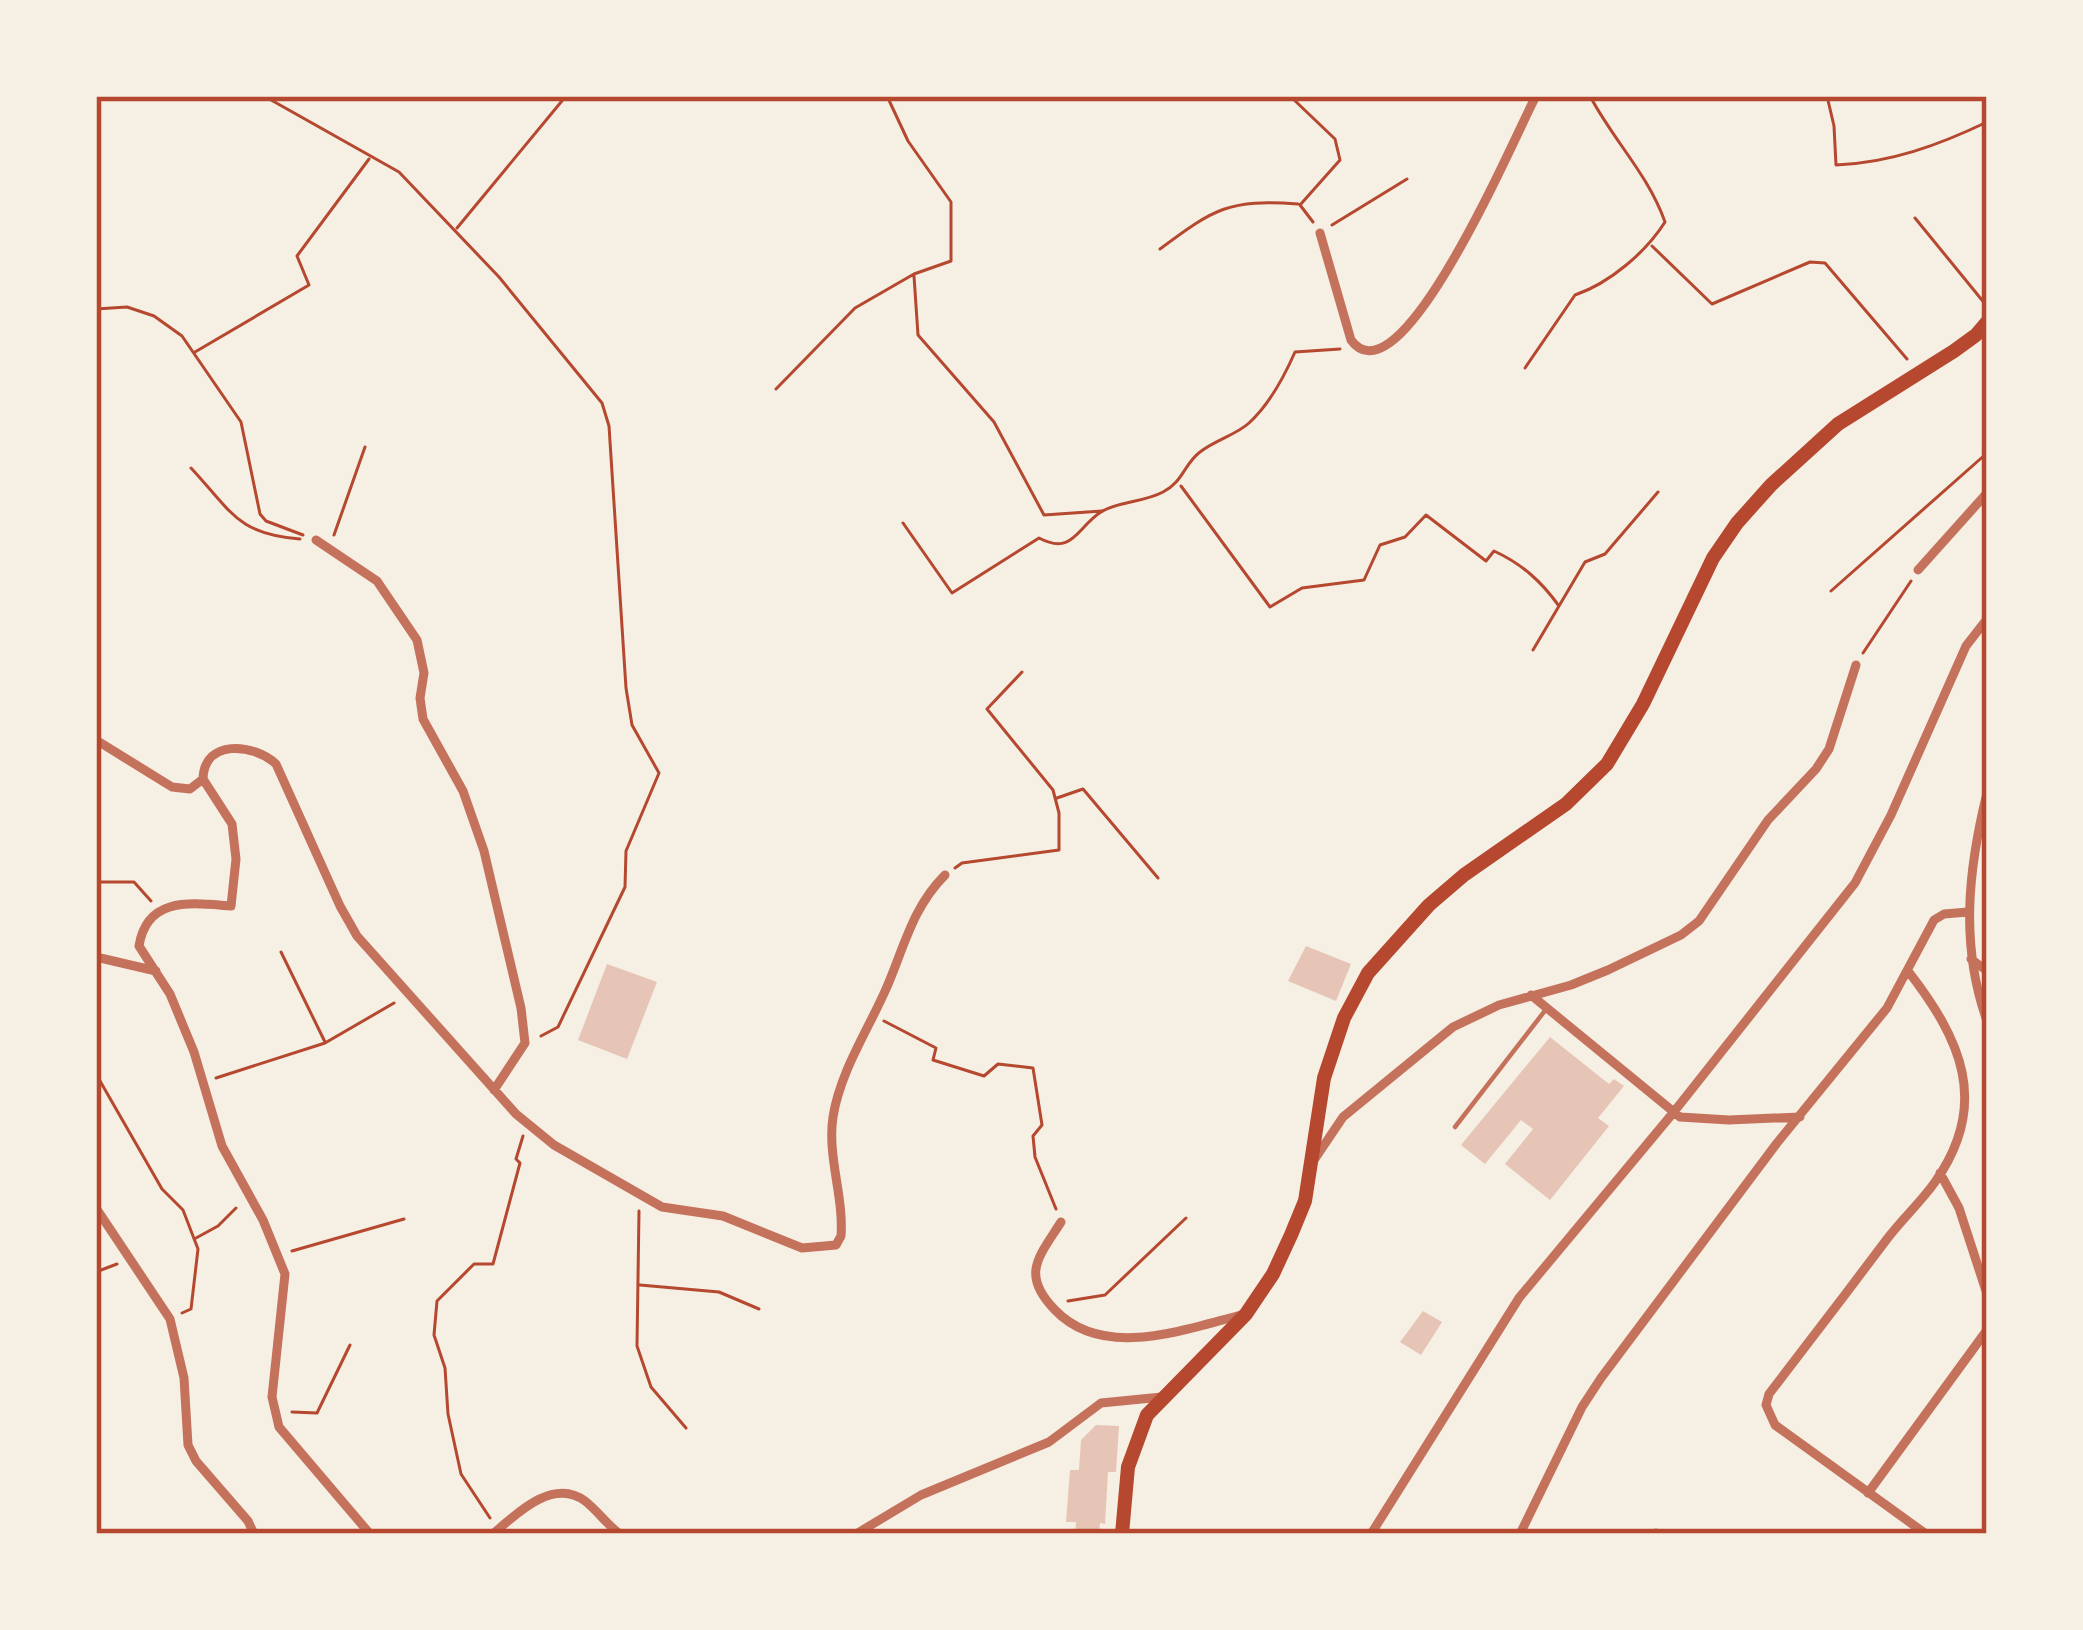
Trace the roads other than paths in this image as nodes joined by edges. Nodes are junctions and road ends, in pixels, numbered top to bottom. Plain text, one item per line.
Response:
1 (1536, 96) edge
2 (1321, 233) road end
3 (1987, 322) edge
4 (1987, 493) edge
5 (316, 540) road end
6 (1918, 570) road end
7 (1987, 619) edge
8 (1856, 665) road end
9 (96, 740) edge
10 (203, 779) junction
11 (1987, 793) edge
12 (945, 875) road end
13 (1968, 912) junction
14 (96, 957) edge
15 (1971, 959) junction
16 (1987, 970) edge
17 (157, 971) junction
18 (1908, 971) junction
19 (1531, 995) junction
20 (1546, 1008) junction
21 (1987, 1021) edge
22 (494, 1090) junction
23 (1672, 1113) junction
24 (1800, 1117) junction
25 (1455, 1127) dead end
26 (1311, 1164) junction
27 (1940, 1173) junction
28 (96, 1208) edge
29 (1061, 1222) road end
30 (1987, 1294) edge
31 (1246, 1314) junction
32 (1987, 1330) edge
33 (1162, 1396) junction
34 (1868, 1493) junction
35 (496, 1532) edge
36 (254, 1534) edge
37 (370, 1534) edge
38 (620, 1534) edge
39 (856, 1534) edge
40 (1122, 1534) edge
41 (1371, 1534) edge
42 (1520, 1534) edge
43 (1926, 1534) edge

1 - 2 street
3 - 26 main road
4 - 6 street
5 - 22 street
7 - 23 street
8 - 19 street
9 - 10 street
10 - 17 street
10 - 22 street
11 - 13 street
12 - 22 street
13 - 15 street
13 - 18 street
14 - 17 street
15 - 16 street
15 - 21 street
17 - 37 street
18 - 24 street
18 - 27 street
19 - 20 street
19 - 26 street
20 - 23 street
20 - 25 lane
23 - 24 street
23 - 41 street
24 - 42 street
26 - 31 main road
27 - 30 street
27 - 34 street
28 - 36 street
29 - 31 street
31 - 33 main road
32 - 34 street
33 - 39 street
33 - 40 main road
34 - 43 street
35 - 38 street

